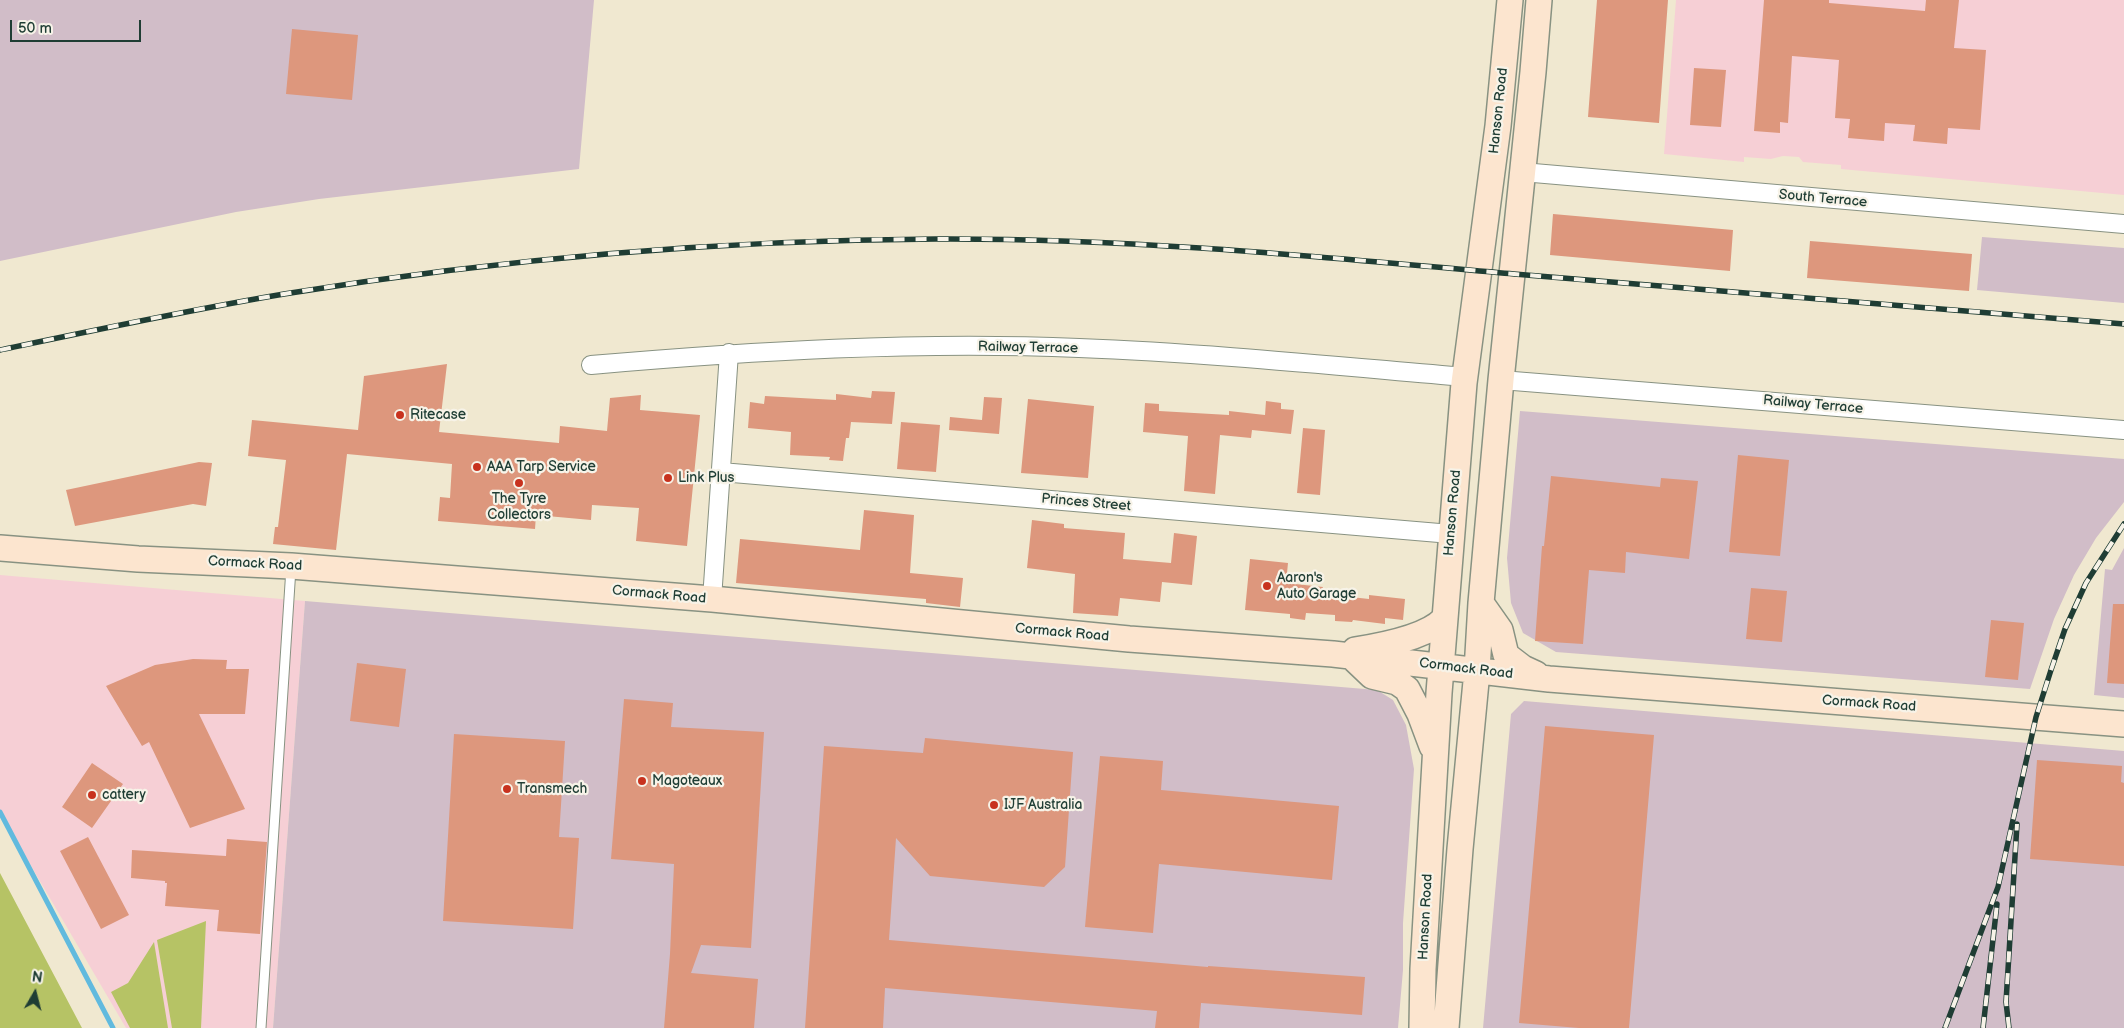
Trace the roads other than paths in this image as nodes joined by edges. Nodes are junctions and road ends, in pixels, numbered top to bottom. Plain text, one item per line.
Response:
1 (1510, 0) edge
2 (1539, 0) edge
3 (1498, 126) junction
4 (1522, 172) junction
5 (2124, 224) edge
6 (729, 353) junction
7 (591, 365) dead end
8 (1465, 377) junction
9 (1501, 380) junction
10 (2124, 430) edge
11 (721, 472) junction
12 (1451, 534) junction
13 (0, 548) edge
14 (291, 566) junction
15 (712, 599) junction
16 (1482, 602) junction
17 (1444, 619) junction
18 (1342, 655) junction
19 (1441, 666) junction
20 (1478, 671) junction
21 (1549, 679) junction
22 (2124, 724) edge
23 (1471, 730) junction
24 (1436, 756) junction
25 (261, 1028) edge
26 (1422, 1028) edge
27 (1446, 1028) edge

1 - 3 main road, Hanson Road
2 - 4 main road, Hanson Road
3 - 4 main road
3 - 8 main road, Hanson Road
4 - 5 street, South Terrace
4 - 9 main road, Hanson Road
6 - 7 street, Railway Terrace
6 - 8 street, Railway Terrace
6 - 11 street
8 - 12 main road, Hanson Road
9 - 10 street, Railway Terrace
9 - 16 main road, Hanson Road
11 - 12 street, Princes Street
11 - 15 street
12 - 17 main road, Hanson Road
13 - 14 main road, Cormack Road
14 - 15 main road, Cormack Road
14 - 25 lane
15 - 18 main road, Cormack Road
16 - 20 main road, Hanson Road
16 - 21 main road
17 - 18 main road
17 - 19 main road, Hanson Road
18 - 19 main road, Cormack Road
18 - 24 main road
19 - 20 main road, Cormack Road
19 - 24 main road, Hanson Road
20 - 21 main road, Cormack Road
20 - 23 main road, Hanson Road
21 - 22 main road, Cormack Road
21 - 23 main road
23 - 27 main road, Hanson Road
24 - 26 main road, Hanson Road

